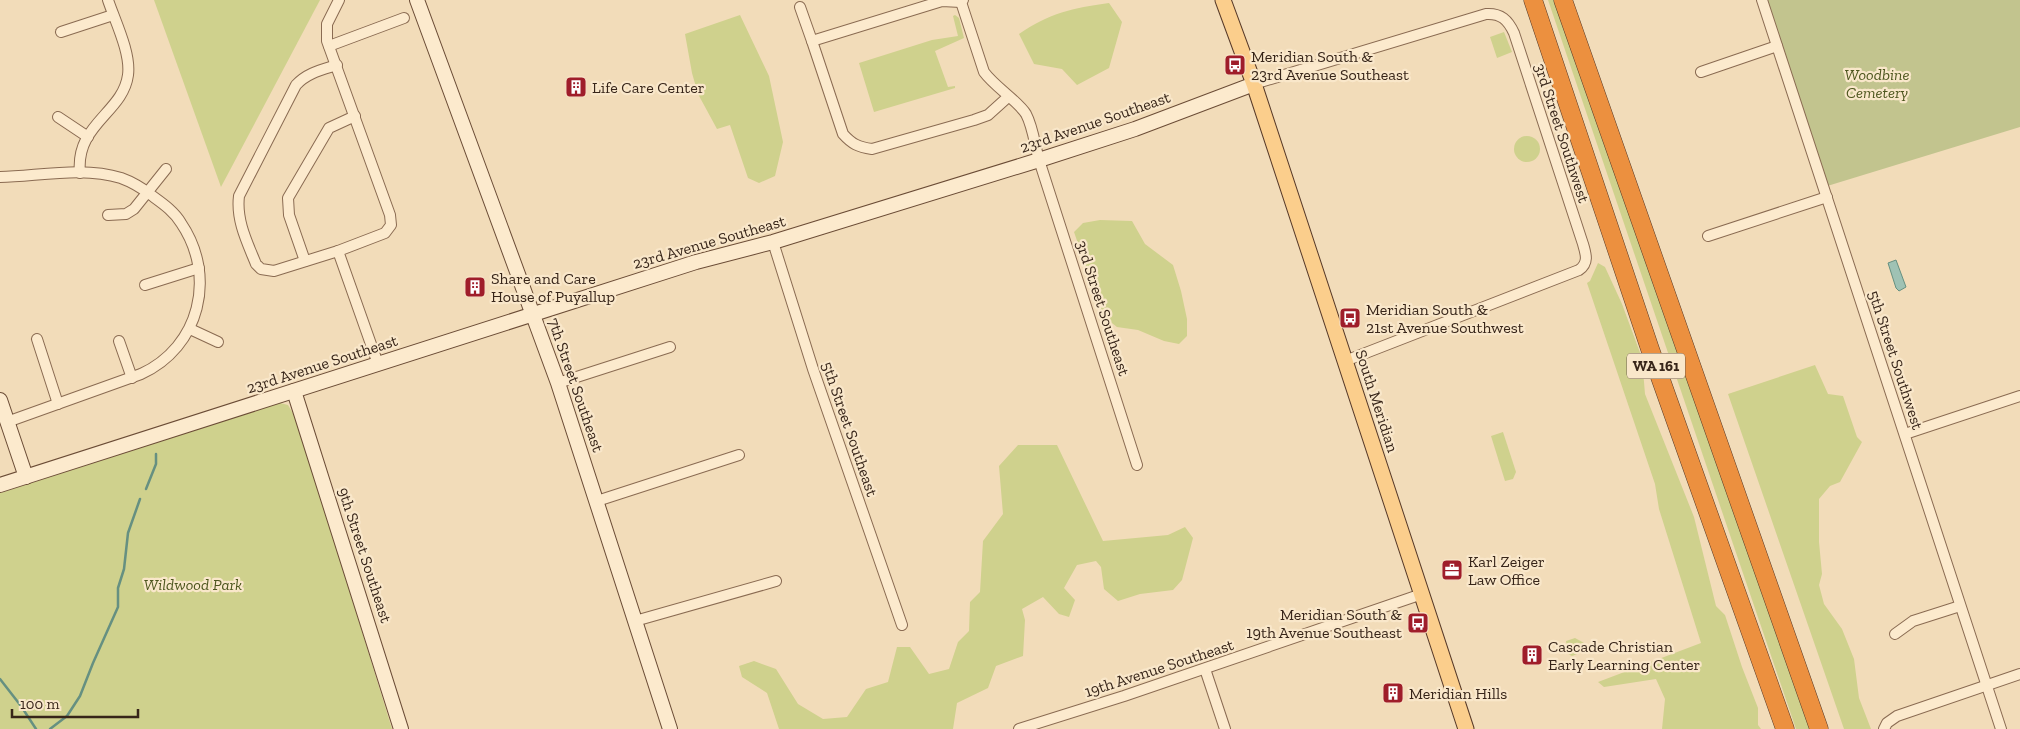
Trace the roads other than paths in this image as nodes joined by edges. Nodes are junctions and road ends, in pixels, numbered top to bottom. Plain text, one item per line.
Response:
1 (108, 0) edge
2 (339, 0) edge
3 (417, 0) edge
4 (1222, 0) edge
5 (1533, 0) edge
6 (1563, 0) edge
7 (1762, 0) edge
8 (962, 1) edge
9 (800, 7) dead end
10 (113, 15) junction
11 (404, 18) dead end
12 (61, 32) dead end
13 (812, 41) junction
14 (329, 46) junction
15 (1777, 46) junction
16 (337, 65) junction
17 (1701, 72) dead end
18 (1254, 84) junction
19 (1008, 97) junction
20 (355, 116) junction
21 (58, 117) dead end
22 (88, 137) junction
23 (1039, 160) junction
24 (166, 169) dead end
25 (80, 173) junction
26 (0, 177) edge
27 (148, 193) junction
28 (1827, 196) junction
29 (108, 215) dead end
30 (1708, 236) dead end
31 (773, 242) junction
32 (338, 251) junction
33 (305, 262) junction
34 (199, 268) junction
35 (146, 284) dead end
36 (533, 314) junction
37 (190, 329) junction
38 (37, 339) dead end
39 (119, 341) dead end
40 (218, 342) dead end
41 (670, 347) dead end
42 (1345, 361) junction
43 (378, 364) junction
44 (132, 378) junction
45 (558, 383) junction
46 (294, 391) junction
47 (2020, 396) edge
48 (0, 400) edge
49 (58, 404) junction
50 (7, 422) junction
51 (1905, 434) junction
52 (739, 455) dead end
53 (1137, 465) dead end
54 (26, 477) junction
55 (0, 485) edge
56 (597, 501) junction
57 (776, 580) dead end
58 (1422, 594) junction
59 (1960, 606) junction
60 (635, 621) junction
61 (902, 625) dead end
62 (1895, 634) dead end
63 (1205, 668) junction
64 (2020, 674) edge
65 (1986, 685) junction
66 (401, 729) edge
67 (670, 729) edge
68 (1019, 729) edge
69 (1225, 729) edge
70 (1466, 729) edge
71 (1785, 729) edge
72 (1819, 729) edge
73 (1884, 729) edge
74 (2001, 729) edge

1 - 10 street
2 - 14 street
3 - 36 street, 7th Street Southeast
4 - 18 main road, South Meridian
5 - 71 highway, WA 161
6 - 72 highway, WA 161
7 - 15 street, 5th Street Southwest
8 - 13 street
8 - 19 street, 3rd Street Southeast
9 - 13 street
10 - 12 street
10 - 22 street
11 - 14 street
13 - 19 street
14 - 16 street
15 - 17 street
15 - 28 street, 5th Street Southwest
16 - 20 street
16 - 33 street
18 - 23 street, 23rd Avenue Southeast
18 - 42 main road, South Meridian
18 - 42 street, 3rd Street Southwest
19 - 23 street, 3rd Street Southeast
20 - 32 street
20 - 33 street
21 - 22 street
22 - 25 street
23 - 31 street, 23rd Avenue Southeast
23 - 53 street, 3rd Street Southeast
24 - 27 street
25 - 26 street
25 - 27 street
27 - 29 street
27 - 34 street
28 - 30 street
28 - 51 street, 5th Street Southwest
31 - 36 street, 23rd Avenue Southeast
31 - 61 street, 5th Street Southeast
32 - 33 street
32 - 43 street
34 - 35 street
34 - 37 street
36 - 43 street, 23rd Avenue Southeast
36 - 45 street, 7th Street Southeast
37 - 40 street
37 - 44 street
38 - 49 street
39 - 44 street
41 - 45 street
42 - 58 main road, South Meridian
43 - 46 street, 23rd Avenue Southeast
44 - 49 street
45 - 56 street, 7th Street Southeast
46 - 54 street, 23rd Avenue Southeast
46 - 66 street, 9th Street Southeast
47 - 51 street
48 - 50 street
49 - 50 street
50 - 54 street
51 - 59 street, 5th Street Southwest
52 - 56 street
54 - 55 street, 23rd Avenue Southeast
56 - 60 street, 7th Street Southeast
57 - 60 street
58 - 63 street, 19th Avenue Southeast
58 - 70 main road, South Meridian
59 - 62 street
59 - 65 street, 5th Street Southwest
60 - 67 street, 7th Street Southeast
63 - 68 street, 19th Avenue Southeast
63 - 69 street
64 - 65 street
65 - 73 street
65 - 74 street, 5th Street Southwest

